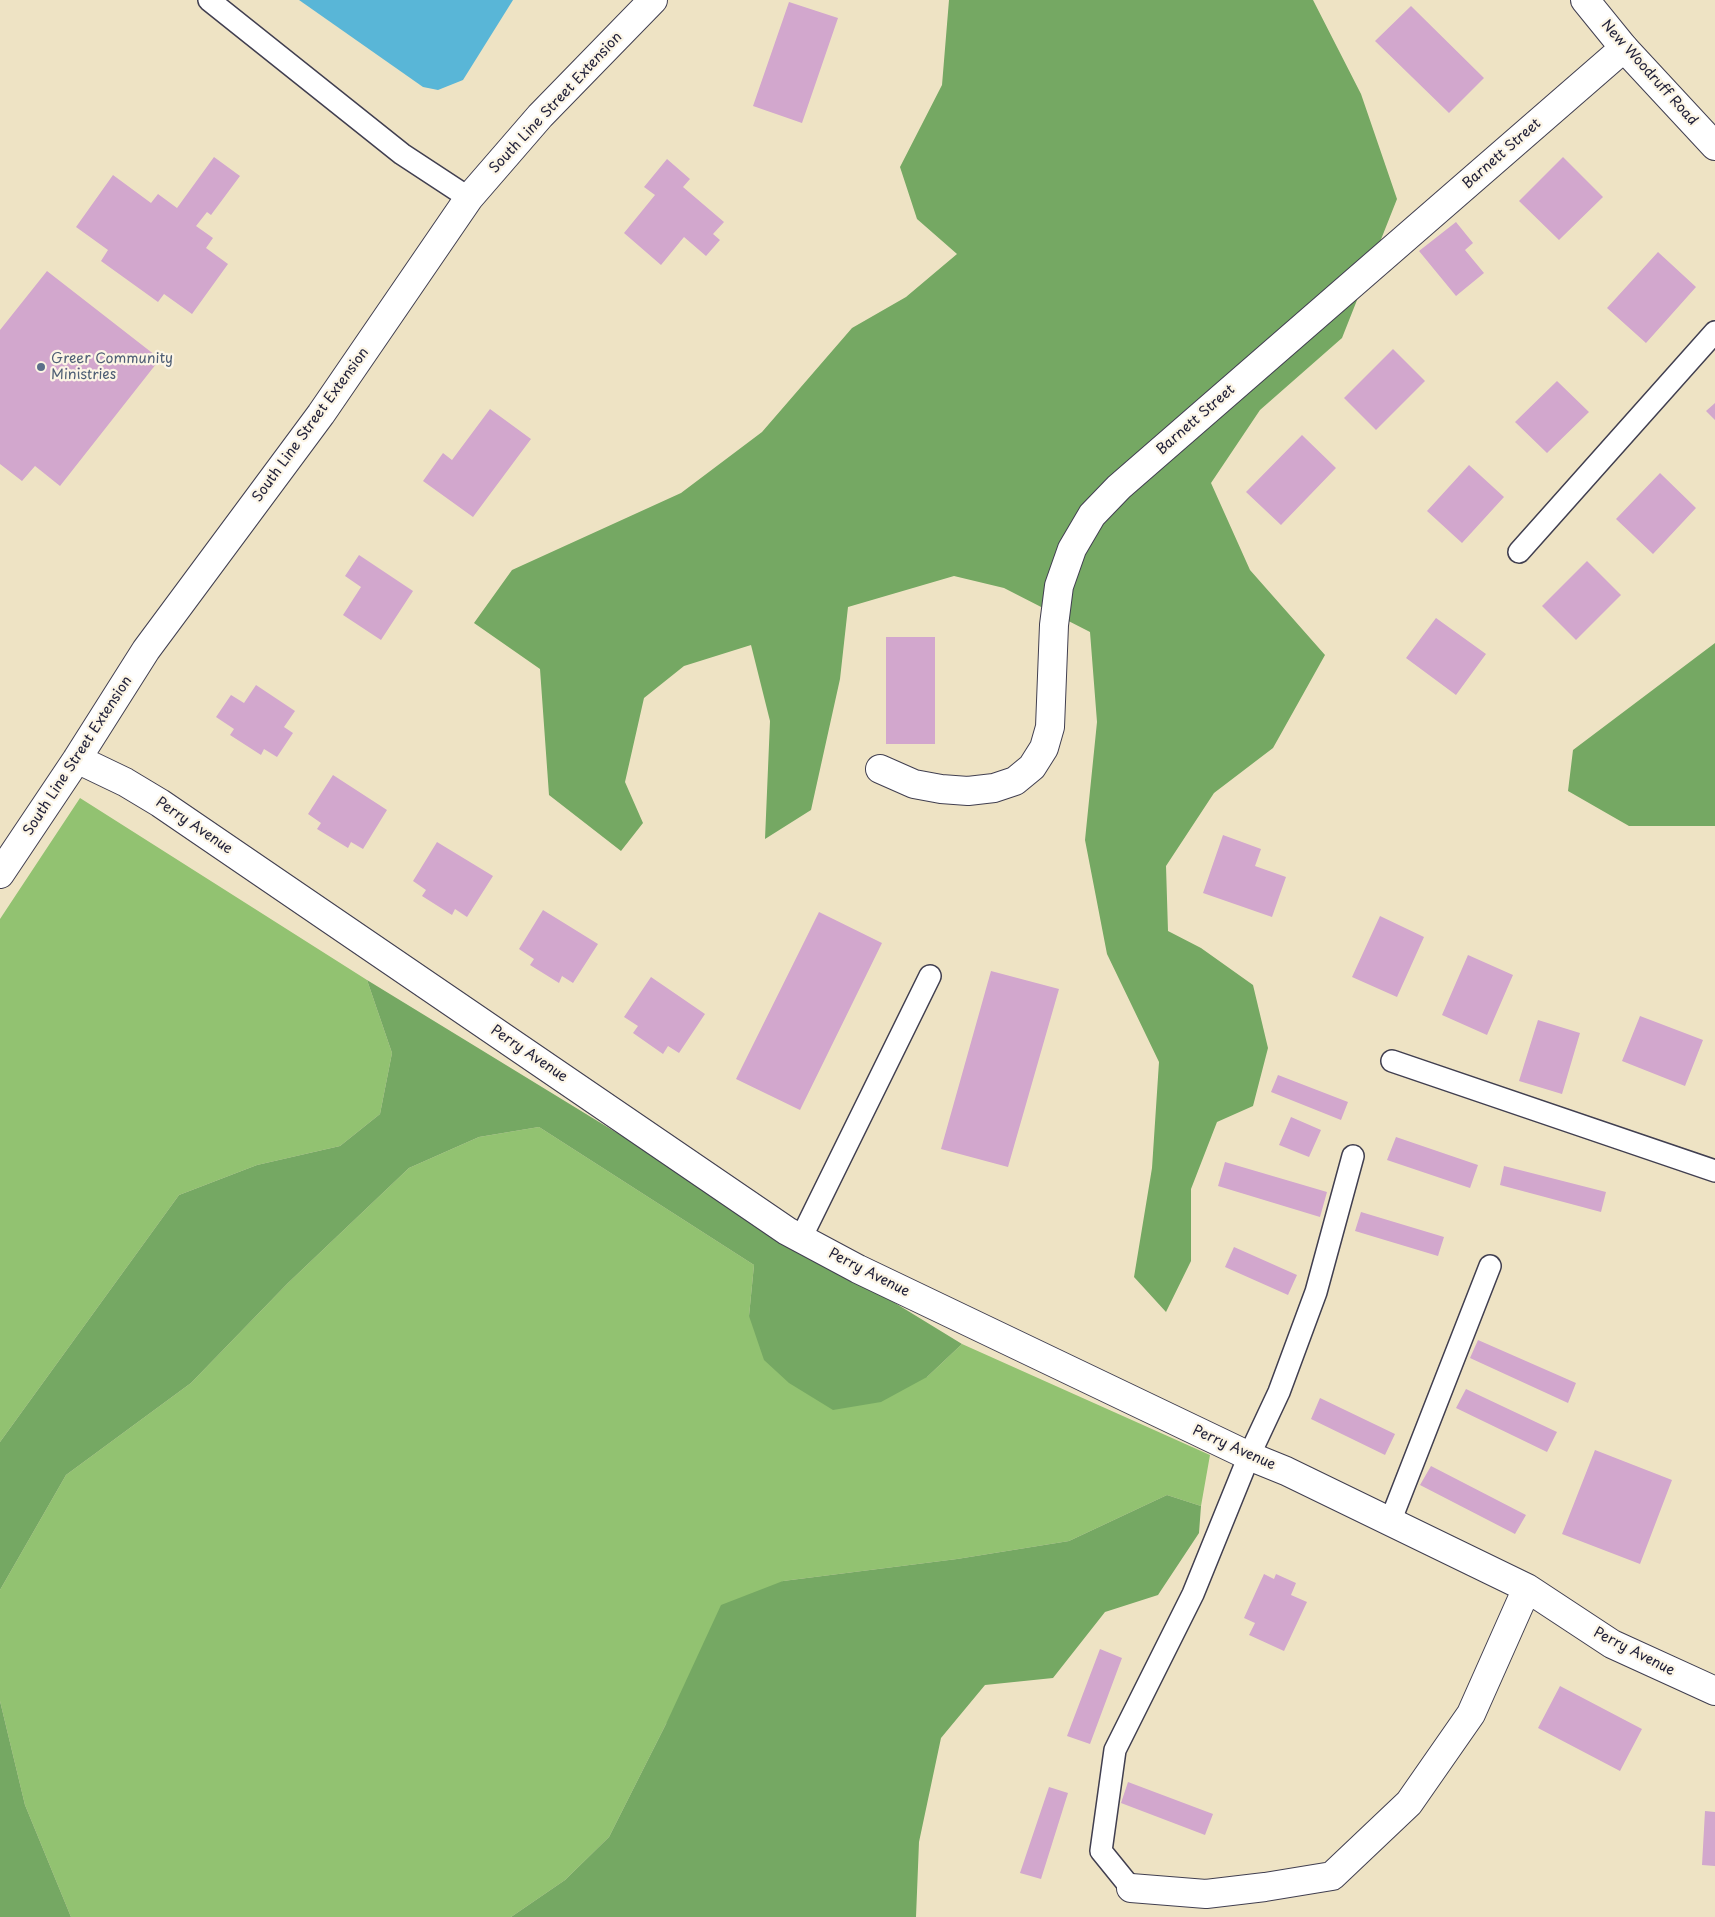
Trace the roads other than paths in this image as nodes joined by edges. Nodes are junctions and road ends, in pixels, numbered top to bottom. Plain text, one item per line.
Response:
1 (209, 0) edge
2 (653, 0) edge
3 (1584, 0) edge
4 (1624, 48) junction
5 (1715, 146) edge
6 (469, 198) junction
7 (1715, 332) edge
8 (1519, 552) dead end
9 (78, 759) junction
10 (880, 769) dead end
11 (0, 874) edge
12 (930, 976) dead end
13 (1392, 1061) dead end
14 (1353, 1156) dead end
15 (1715, 1171) edge
16 (801, 1238) junction
17 (1490, 1266) dead end
18 (1249, 1456) junction
19 (1390, 1522) junction
20 (1528, 1588) junction
21 (1715, 1691) edge
22 (1131, 1888) joint

1 - 6 lane
2 - 6 street, South Line Street Extension
3 - 4 street, New Woodruff Road
4 - 5 street, New Woodruff Road
4 - 10 street, Barnett Street
6 - 9 street, South Line Street Extension
7 - 8 lane
9 - 11 street, South Line Street Extension
9 - 16 street, Perry Avenue
12 - 16 lane
13 - 15 lane
14 - 18 lane
16 - 18 street, Perry Avenue
17 - 19 lane
18 - 19 street, Perry Avenue
18 - 22 lane
19 - 20 street, Perry Avenue
20 - 21 street, Perry Avenue
20 - 22 street

